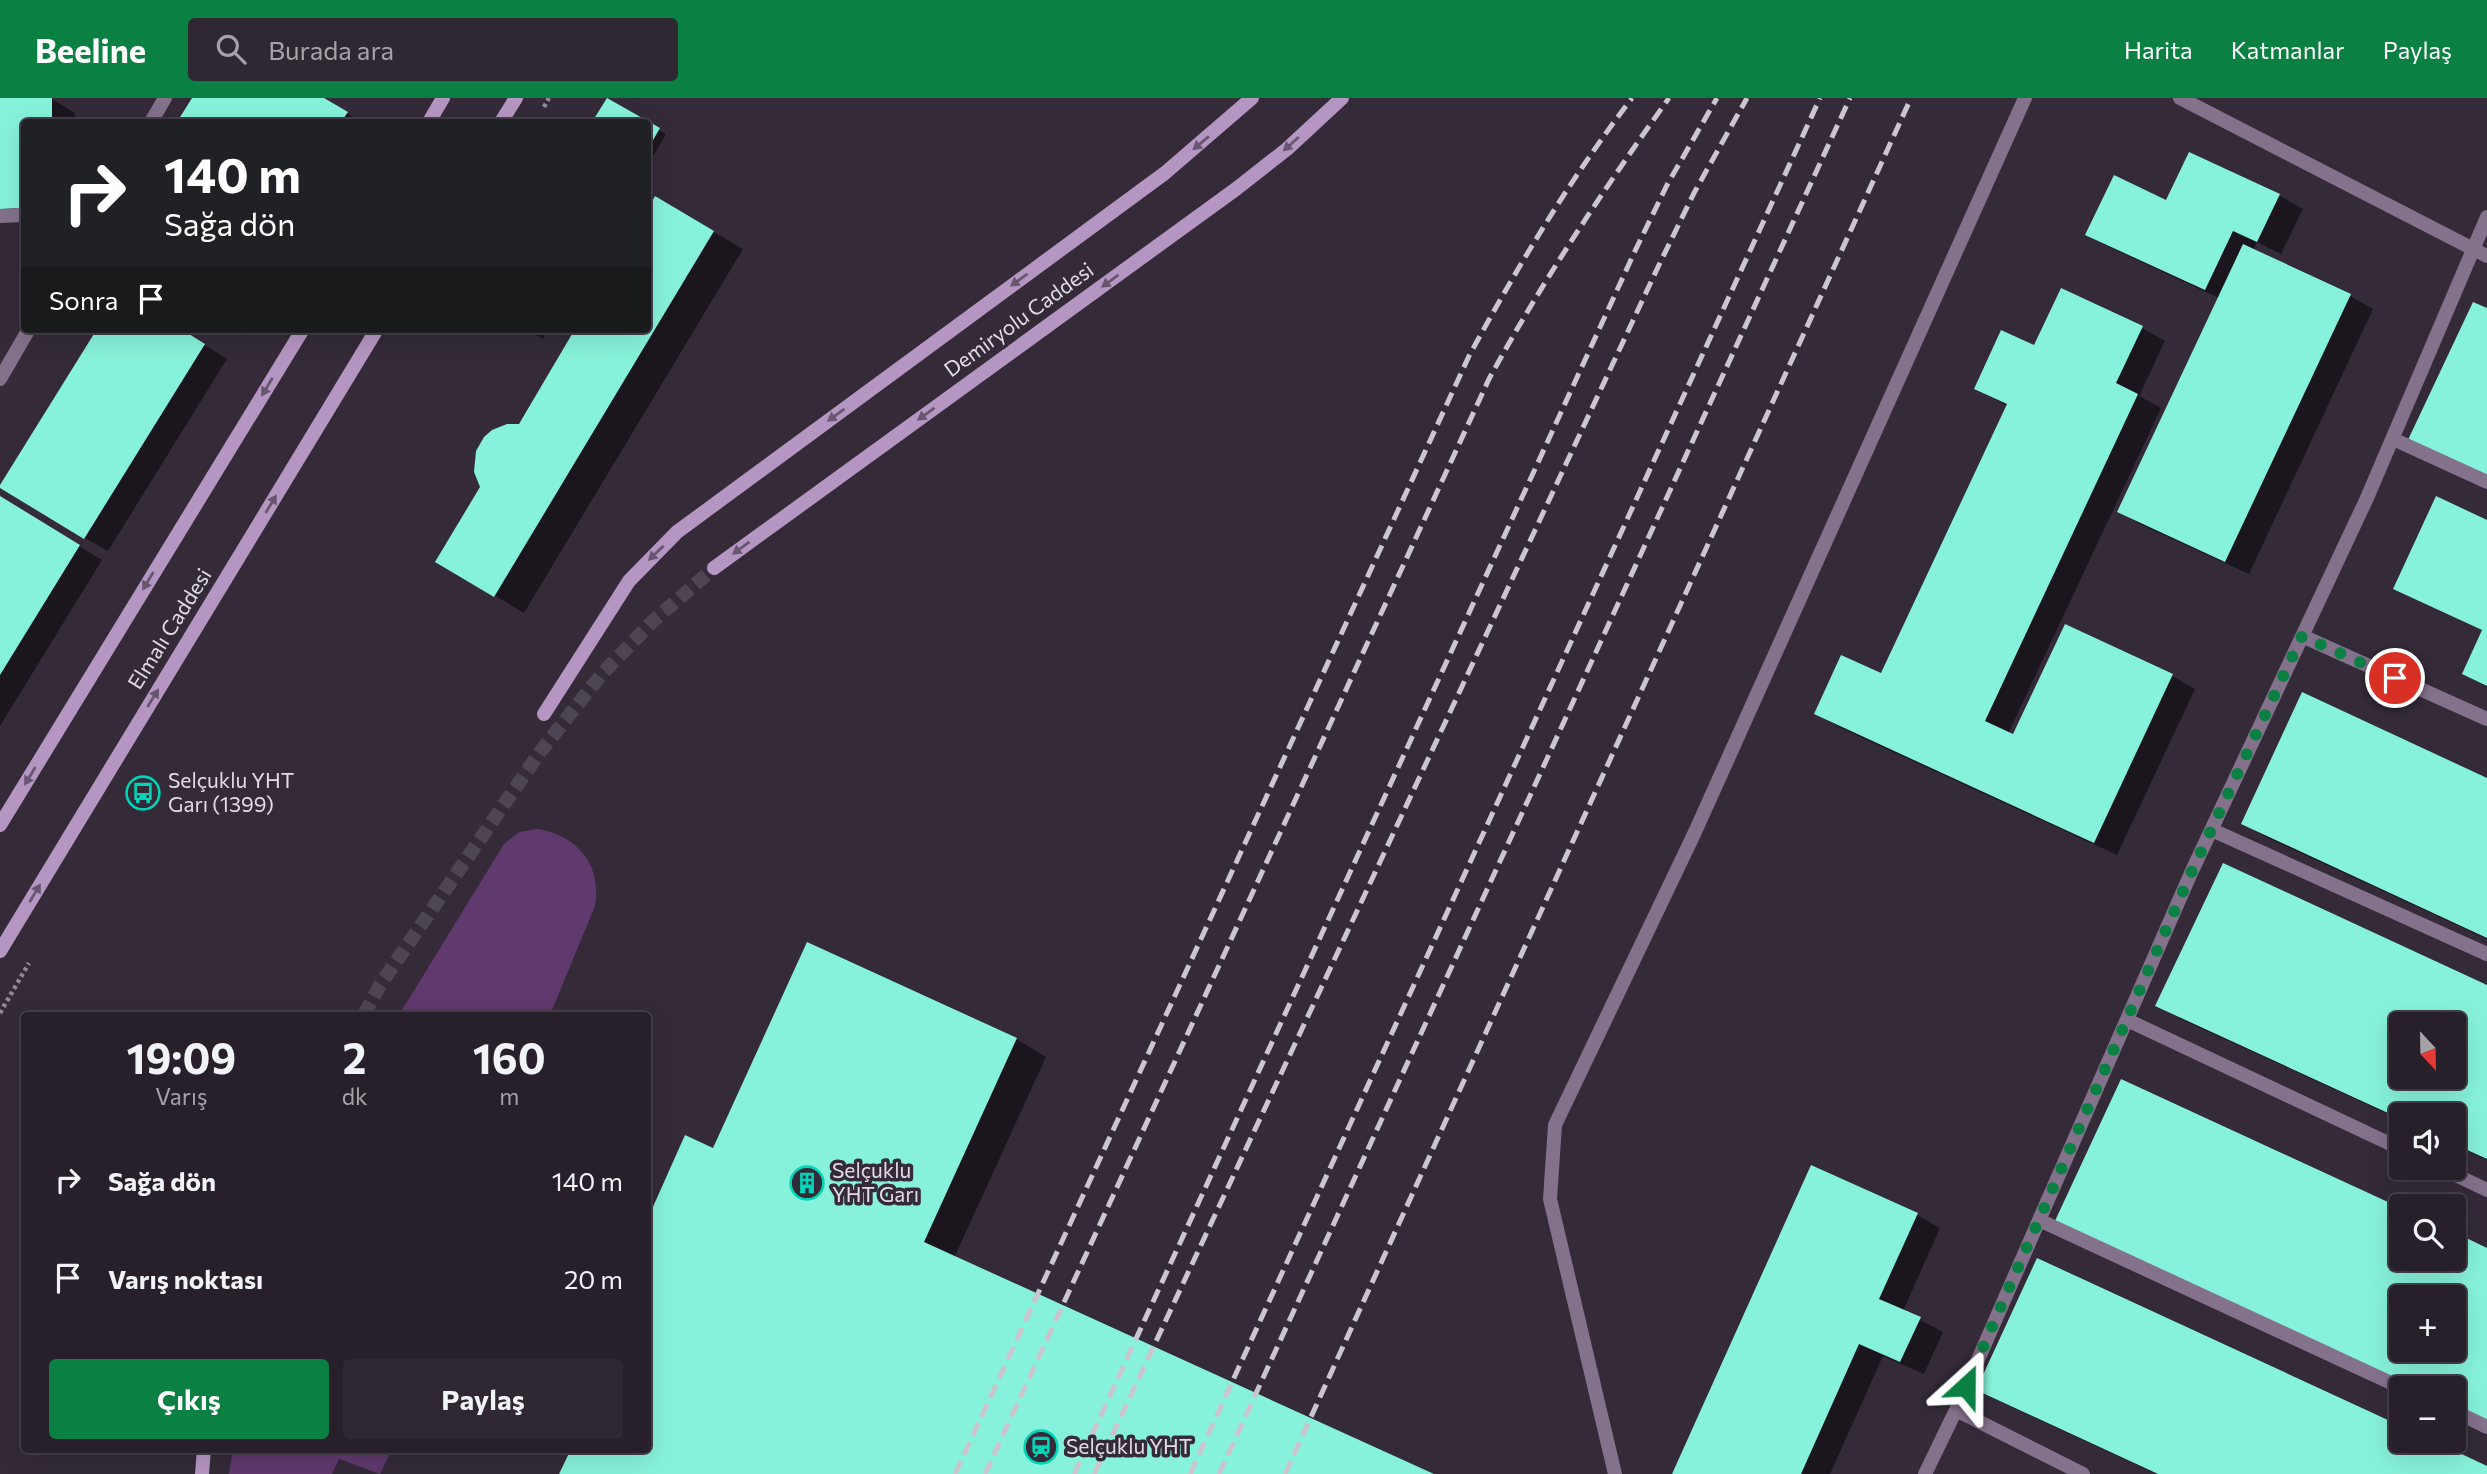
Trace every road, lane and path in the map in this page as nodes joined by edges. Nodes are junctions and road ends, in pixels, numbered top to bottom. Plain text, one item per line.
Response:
1 (165, 98) edge
2 (516, 98) edge
3 (1252, 98) edge
4 (1342, 98) edge
5 (2025, 98) edge
6 (2180, 98) edge
7 (437, 100) edge
8 (152, 119) edge
9 (430, 119) edge
10 (503, 119) edge
11 (21, 215) edge
12 (0, 216) edge
13 (2487, 217) edge
14 (2480, 253) edge
15 (27, 333) edge
16 (301, 333) edge
17 (375, 333) edge
18 (0, 380) edge
19 (2393, 439) junction
20 (2487, 482) edge
21 (714, 568) tunnel mouth
22 (2302, 636) junction
23 (544, 714) dead end
24 (2487, 719) edge
25 (0, 825) edge
26 (2212, 830) junction
27 (0, 951) edge
28 (2487, 954) edge
29 (2127, 1020) junction
30 (2389, 1143) edge
31 (2466, 1180) edge
32 (2487, 1190) edge
33 (2039, 1220) junction
34 (2389, 1382) edge
35 (1956, 1410) junction
36 (2466, 1417) edge
37 (2487, 1427) edge
38 (204, 1453) edge
39 (202, 1474) edge
40 (1615, 1474) edge
41 (1925, 1474) edge
42 (2083, 1474) edge

1 - 8 street
2 - 10 main road
3 -> 23 main road
4 -> 21 main road, Demiryolu Caddesi
5 - 40 street
6 - 14 street
7 - 9 main road
11 - 12 street
13 - 14 street
14 - 19 street
15 - 18 street
16 -> 25 main road, Elmalı Caddesi
27 -> 17 main road, Elmalı Caddesi
19 - 20 street
19 - 22 street
22 - 24 street
22 - 26 street
26 - 28 street
26 - 29 street
29 - 30 street
29 - 33 street
31 - 32 street
33 - 34 street
33 - 35 street
35 - 41 street
35 - 42 street
36 - 37 street
38 - 39 main road

